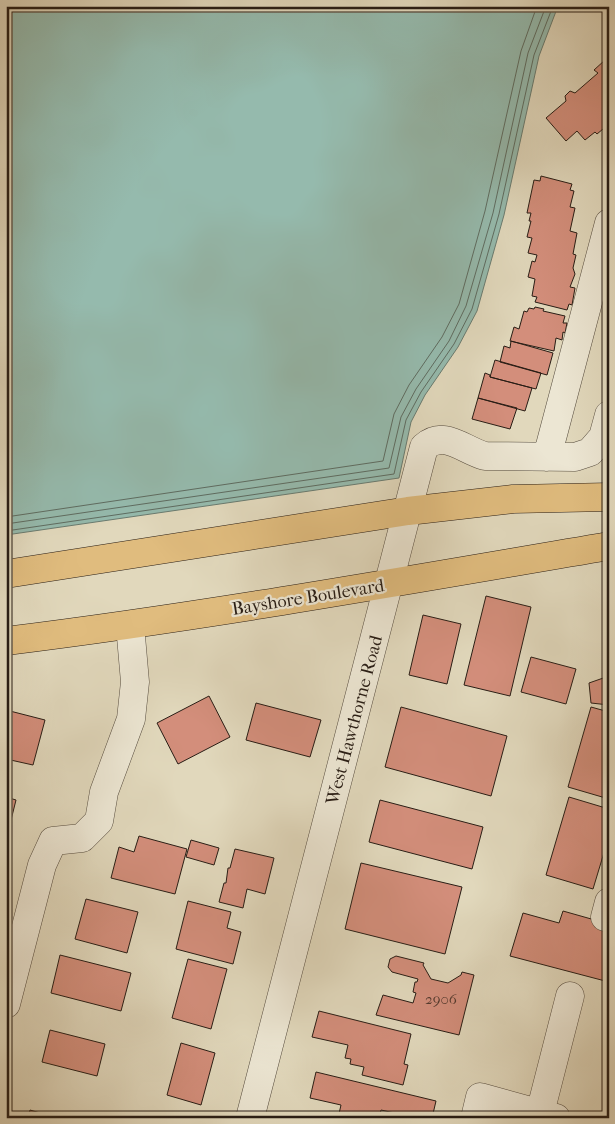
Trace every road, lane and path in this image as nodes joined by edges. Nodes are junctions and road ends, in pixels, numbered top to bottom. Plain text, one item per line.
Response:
1 (609, 223) edge
2 (609, 415) edge
3 (547, 456) junction
4 (609, 497) edge
5 (408, 511) junction
6 (609, 546) edge
7 (6, 574) edge
8 (390, 584) junction
9 (130, 625) junction
10 (6, 641) edge
11 (570, 996) dead end
12 (6, 1004) edge
13 (548, 1116) edge
14 (250, 1118) edge
15 (475, 1118) edge

1 - 3 street
2 - 3 street, West Hawthorne Road
3 - 5 street, West Hawthorne Road
4 - 5 main road
5 - 7 main road
5 - 8 street, West Hawthorne Road
6 - 8 main road, Bayshore Boulevard
8 - 9 main road, Bayshore Boulevard
8 - 14 street, West Hawthorne Road
9 - 10 main road, Bayshore Boulevard
9 - 12 street
11 - 13 street
13 - 15 street

